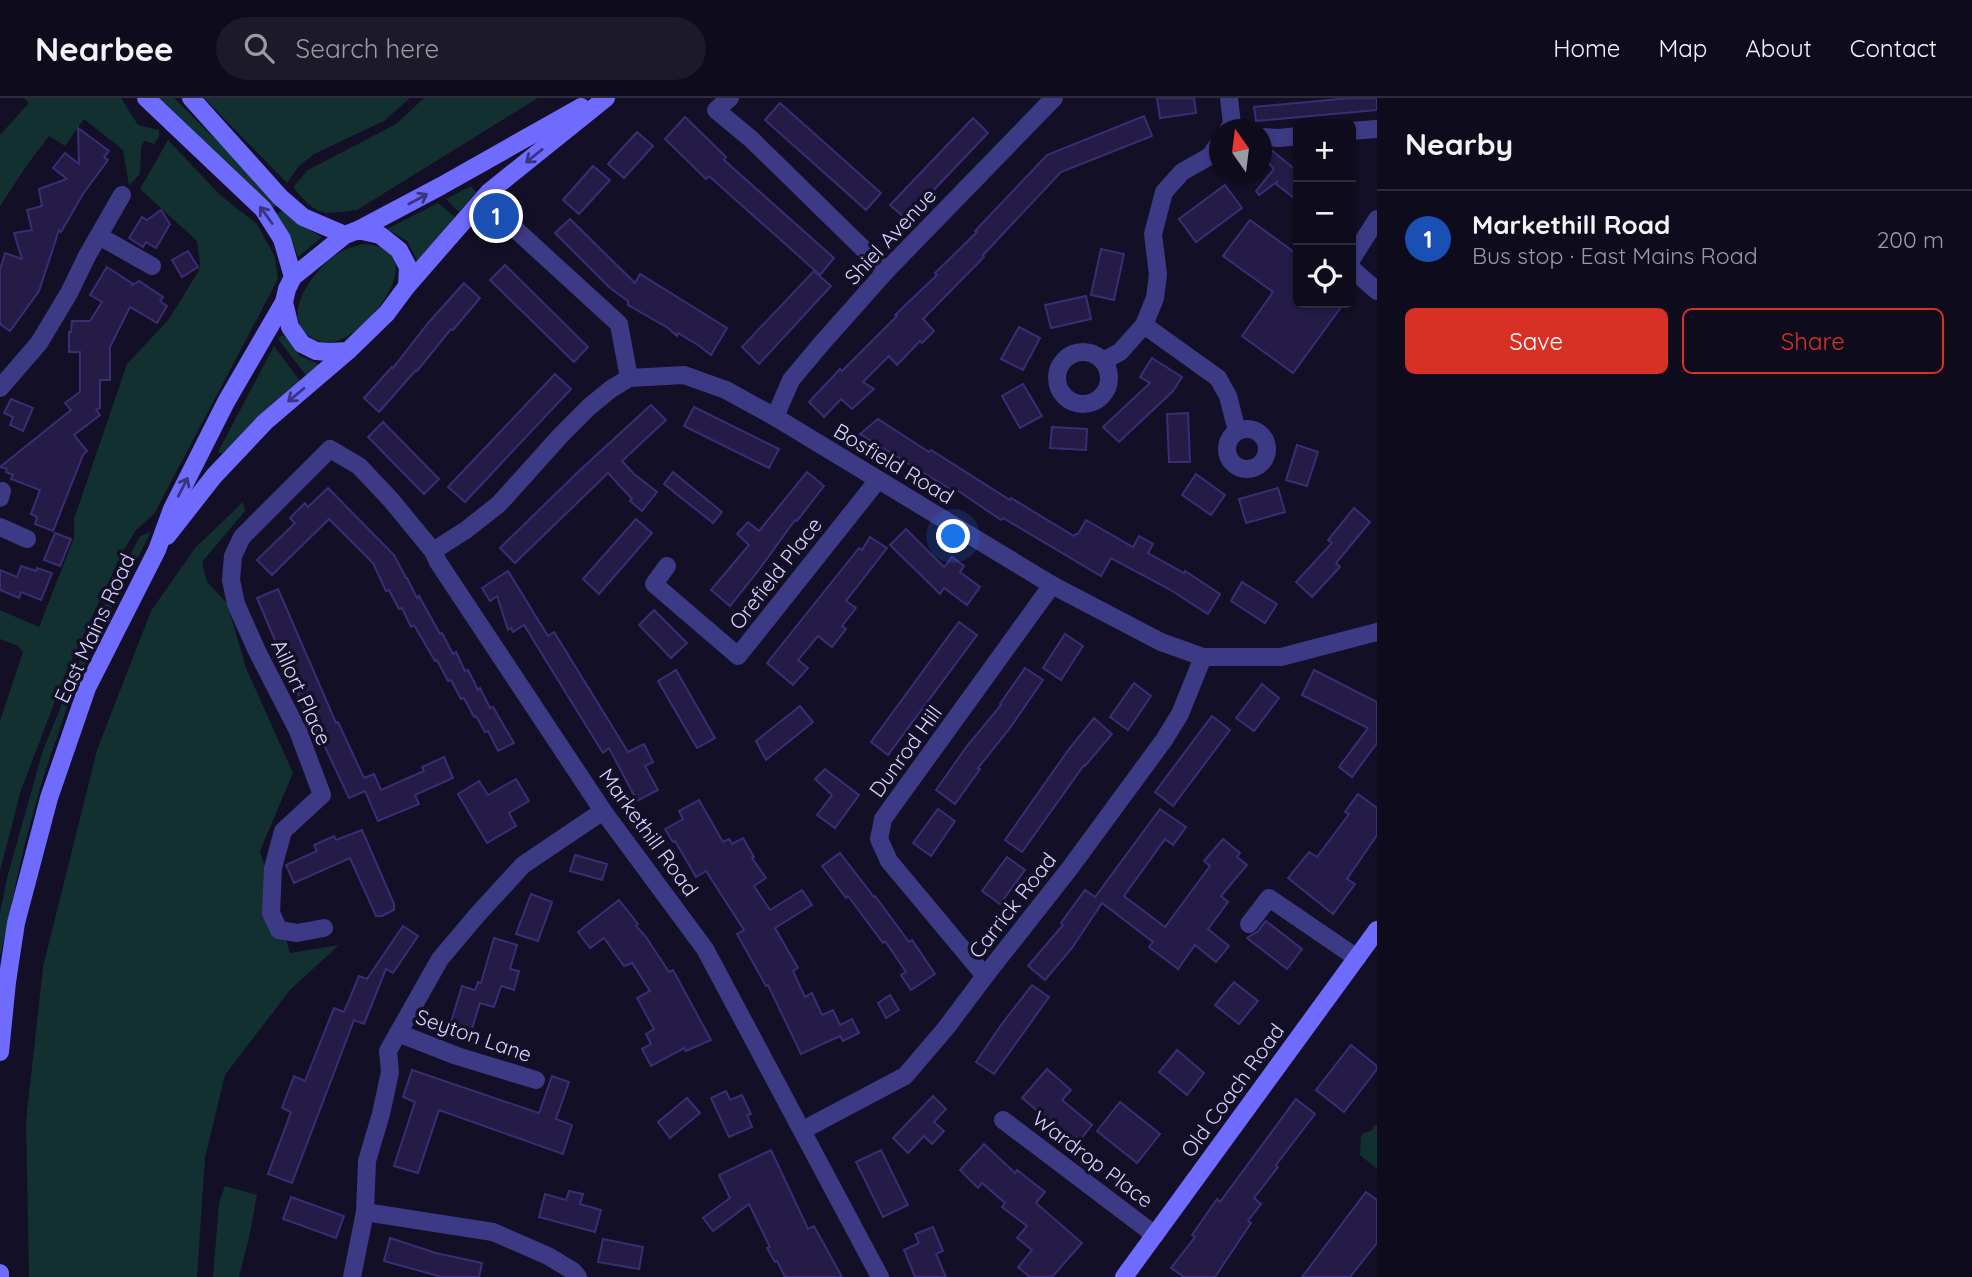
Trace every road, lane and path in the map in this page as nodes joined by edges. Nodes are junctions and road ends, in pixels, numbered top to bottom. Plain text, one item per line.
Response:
1 (146, 98) edge
2 (191, 98) edge
3 (597, 98) edge
4 (606, 98) edge
5 (730, 98) edge
6 (1054, 98) edge
7 (1229, 98) edge
8 (1231, 119) edge
9 (1376, 129) edge
10 (1356, 131) edge
11 (1293, 137) edge
12 (1272, 138) edge
13 (1209, 157) edge
14 (122, 195) dead end
15 (1377, 219) edge
16 (514, 228) dead end
17 (351, 233) junction
18 (99, 236) junction
19 (1356, 252) edge
20 (152, 266) dead end
21 (886, 271) junction
22 (1356, 272) edge
23 (293, 277) junction
24 (407, 286) junction
25 (1377, 291) edge
26 (284, 302) junction
27 (1144, 325) junction
28 (348, 351) junction
29 (1103, 361) dead end
30 (629, 378) junction
31 (0, 388) edge
32 (775, 416) junction
33 (1237, 431) dead end
34 (331, 450) joint
35 (878, 480) junction
36 (0, 527) edge
37 (27, 539) dead end
38 (157, 550) junction
39 (433, 551) junction
40 (667, 566) dead end
41 (1052, 585) junction
42 (1377, 632) edge
43 (1203, 657) junction
44 (604, 811) junction
45 (1249, 924) dead end
46 (324, 928) dead end
47 (1377, 930) edge
48 (1357, 958) junction
49 (985, 976) junction
50 (398, 1033) junction
51 (0, 1052) edge
52 (536, 1080) dead end
53 (1003, 1120) dead end
54 (803, 1130) junction
55 (365, 1212) junction
56 (1155, 1235) junction
57 (352, 1277) edge
58 (578, 1277) edge
59 (880, 1277) edge
60 (1124, 1277) edge

23 -> 1 main road
2 - 17 main road
17 -> 3 main road
4 -> 24 main road
5 - 21 street
6 - 21 street, Shiel Avenue
7 - 8 street
9 - 10 street
11 - 12 street
13 - 27 street
14 - 18 street
15 - 19 street
16 - 30 street
17 - 23 main road
17 - 24 main road
18 - 20 street
18 - 31 street
21 - 32 street, Shiel Avenue
22 - 25 street
23 - 26 main road
24 - 28 main road
26 - 28 main road
38 -> 26 main road, East Mains Road
27 - 29 street
27 - 33 street
28 -> 38 main road, East Mains Road
30 - 32 street, Bosfield Road
30 - 39 street
32 - 35 street, Bosfield Road
34 - 39 street, Markethill Road
34 - 46 street, Aillort Place
35 - 40 street, Orefield Place
35 - 41 street, Bosfield Road
36 - 37 street
38 - 51 main road, East Mains Road
39 - 44 street, Markethill Road
41 - 43 street, Bosfield Road
41 - 49 street, Dunrod Hill
42 - 43 street, Bosfield Road
43 - 49 street, Carrick Road
44 - 50 street
44 - 54 street, Markethill Road
45 - 48 street
47 - 48 main road, Old Coach Road
48 - 56 main road, Old Coach Road
49 - 54 street, Carrick Road
50 - 52 street, Seyton Lane
50 - 55 street
53 - 56 street, Wardrop Place
54 - 59 street, Markethill Road
55 - 57 street
55 - 58 street
56 - 60 main road, Old Coach Road

